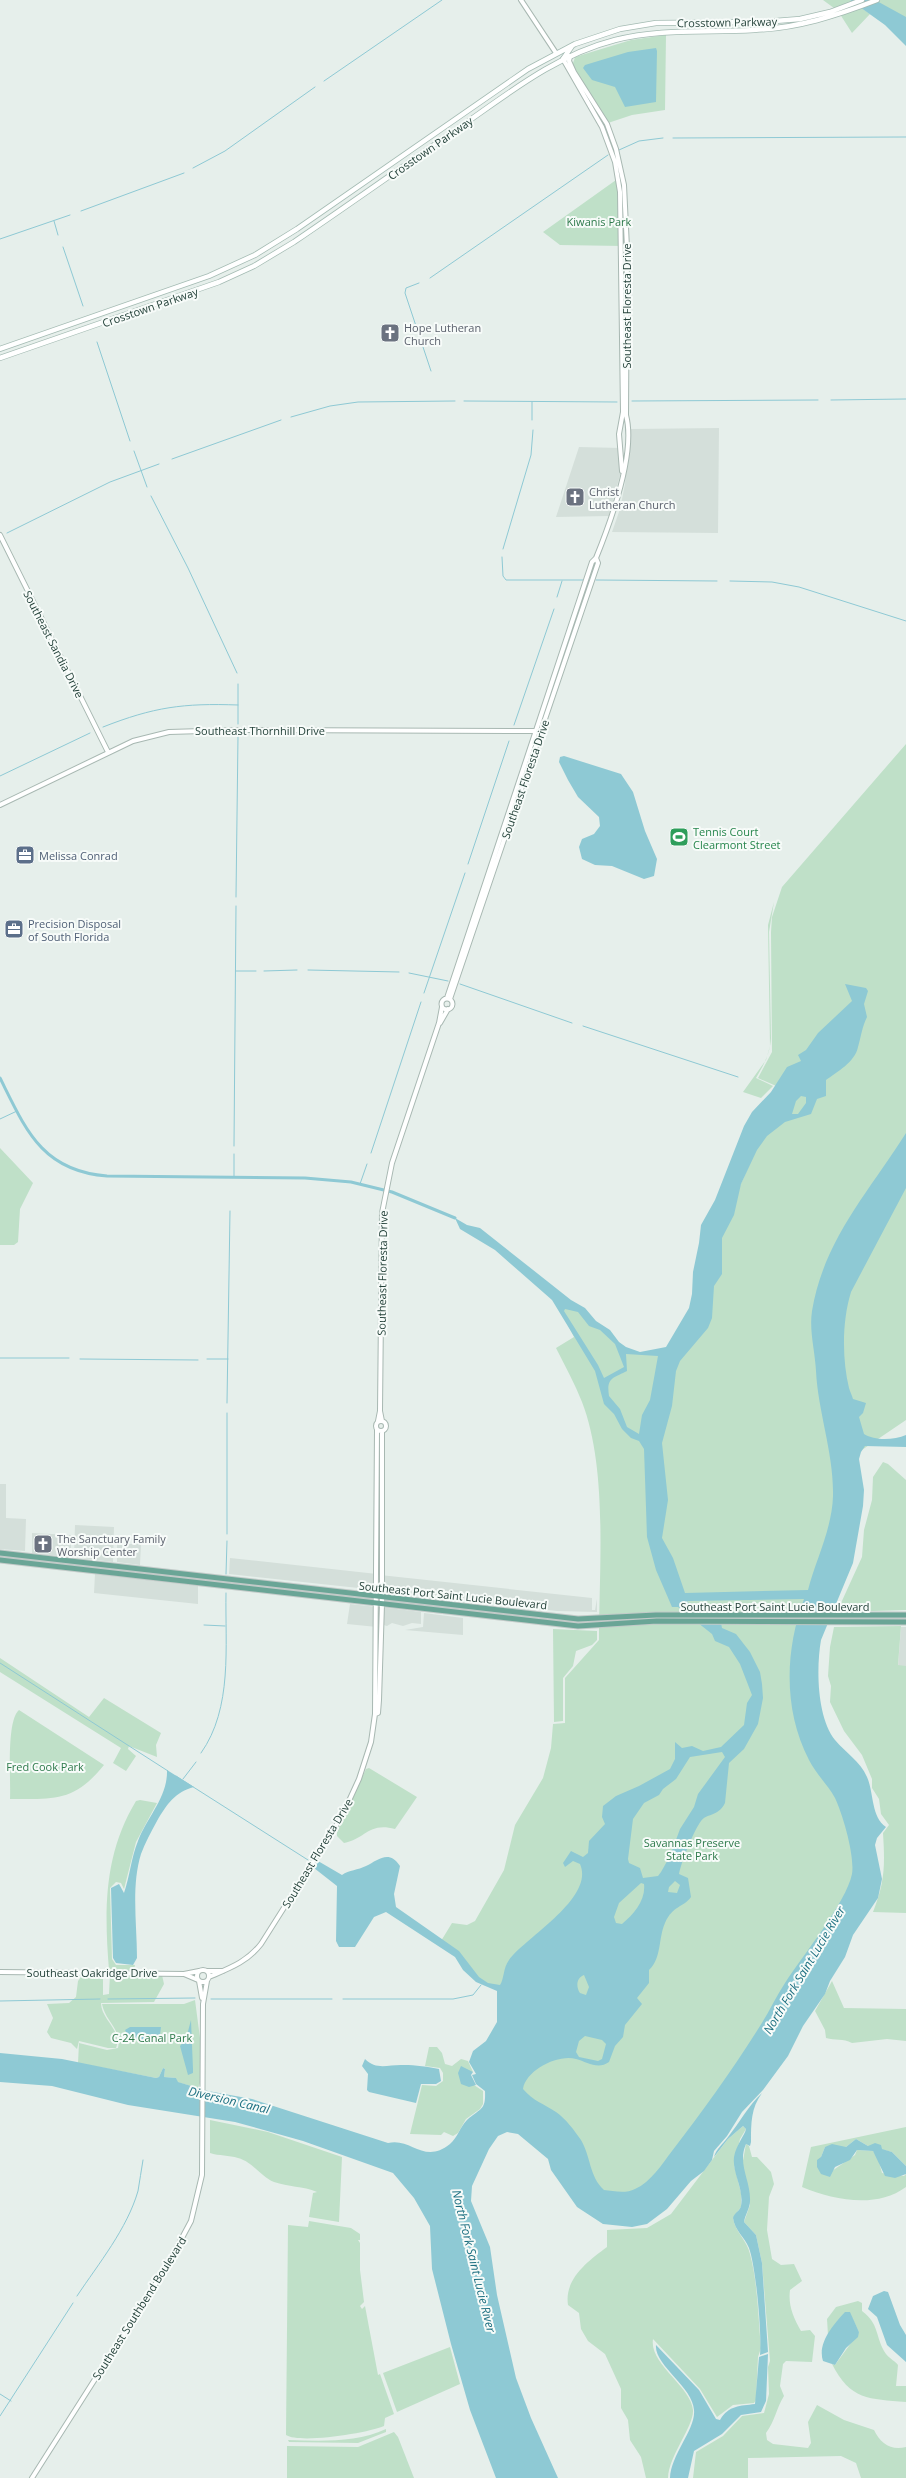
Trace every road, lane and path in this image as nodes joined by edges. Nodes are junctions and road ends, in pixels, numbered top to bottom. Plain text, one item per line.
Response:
1 (521, 0) edge
2 (862, 0) edge
3 (877, 0) edge
4 (668, 22) junction
5 (659, 32) junction
6 (575, 44) junction
7 (556, 52) junction
8 (570, 56) junction
9 (563, 59) junction
10 (544, 70) junction
11 (465, 112) junction
12 (464, 124) junction
13 (321, 212) junction
14 (323, 222) junction
15 (181, 286) junction
16 (181, 296) junction
17 (0, 348) edge
18 (0, 358) edge
19 (620, 450) junction
20 (628, 450) junction
21 (622, 472) junction
22 (0, 535) edge
23 (596, 558) junction
24 (535, 731) junction
25 (108, 752) junction
26 (0, 805) edge
27 (449, 998) junction
28 (442, 1007) junction
29 (448, 1009) junction
30 (439, 1023) junction
31 (380, 1421) junction
32 (380, 1431) junction
33 (0, 1553) edge
34 (0, 1560) edge
35 (158, 1571) junction
36 (145, 1576) junction
37 (379, 1596) junction
38 (376, 1603) junction
39 (382, 1604) junction
40 (906, 1615) edge
41 (564, 1618) junction
42 (906, 1622) edge
43 (548, 1623) junction
44 (375, 1714) junction
45 (225, 1970) junction
46 (199, 1971) junction
47 (0, 1972) edge
48 (207, 1972) junction
49 (184, 1974) junction
50 (208, 1979) junction
51 (198, 1980) junction
52 (203, 2002) junction
53 (32, 2478) edge

1 - 7 street
2 - 4 main road, Crosstown Parkway
3 - 5 main road, Crosstown Parkway
4 - 5 main road
4 - 6 main road, Crosstown Parkway
5 - 8 main road, Crosstown Parkway
6 - 7 main road, Crosstown Parkway
6 - 9 main road
7 - 10 main road
7 - 11 main road, Crosstown Parkway
8 - 9 main road, Crosstown Parkway
8 - 20 street, Southeast Floresta Drive
9 - 10 main road, Crosstown Parkway
9 - 19 street, Southeast Floresta Drive
10 - 12 main road, Crosstown Parkway
11 - 12 main road
11 - 13 main road, Crosstown Parkway
12 - 14 main road, Crosstown Parkway
13 - 14 main road
13 - 15 main road, Crosstown Parkway
14 - 16 main road, Crosstown Parkway
15 - 16 main road
15 - 17 main road, Crosstown Parkway
16 - 18 main road, Crosstown Parkway
19 - 20 street
19 - 21 street, Southeast Floresta Drive
20 - 21 street, Southeast Floresta Drive
21 - 23 street, Southeast Floresta Drive
22 - 25 street, Southeast Sandia Drive
23 - 24 street, Southeast Floresta Drive
23 - 27 street, Southeast Floresta Drive
24 - 25 street, Southeast Thornhill Drive
24 - 27 street, Southeast Floresta Drive
25 - 26 street, Southeast Thornhill Drive
27 - 28 street, Southeast Floresta Drive
27 - 29 street
28 - 29 street
28 - 30 street, Southeast Floresta Drive
29 - 30 street, Southeast Floresta Drive
30 - 31 street, Southeast Floresta Drive
31 - 32 street
31 - 32 street
32 - 37 street, Southeast Floresta Drive
33 - 35 main road, Southeast Port Saint Lucie Boulevard
34 - 36 main road, Southeast Port Saint Lucie Boulevard
35 - 36 main road
35 - 37 main road, Southeast Port Saint Lucie Boulevard
36 - 38 main road, Southeast Port Saint Lucie Boulevard
37 - 38 street, Southeast Floresta Drive
37 - 39 street, Southeast Floresta Drive
37 - 41 main road, Southeast Port Saint Lucie Boulevard
38 - 39 main road, Southeast Port Saint Lucie Boulevard
38 - 44 street, Southeast Floresta Drive
39 - 43 main road, Southeast Port Saint Lucie Boulevard
39 - 44 street, Southeast Floresta Drive
40 - 41 main road, Southeast Port Saint Lucie Boulevard
41 - 43 main road
42 - 43 main road, Southeast Port Saint Lucie Boulevard
44 - 45 street, Southeast Floresta Drive
45 - 48 street, Southeast Floresta Drive
45 - 50 street, Southeast Floresta Drive
46 - 48 street, Southeast Floresta Drive
46 - 49 street, Southeast Oakridge Drive
46 - 51 street, Southeast Southbend Boulevard
47 - 49 street, Southeast Oakridge Drive
48 - 50 street
49 - 51 street, Southeast Oakridge Drive
50 - 51 street
50 - 52 street, Southeast Southbend Boulevard
51 - 52 street, Southeast Southbend Boulevard
52 - 53 street, Southeast Southbend Boulevard

